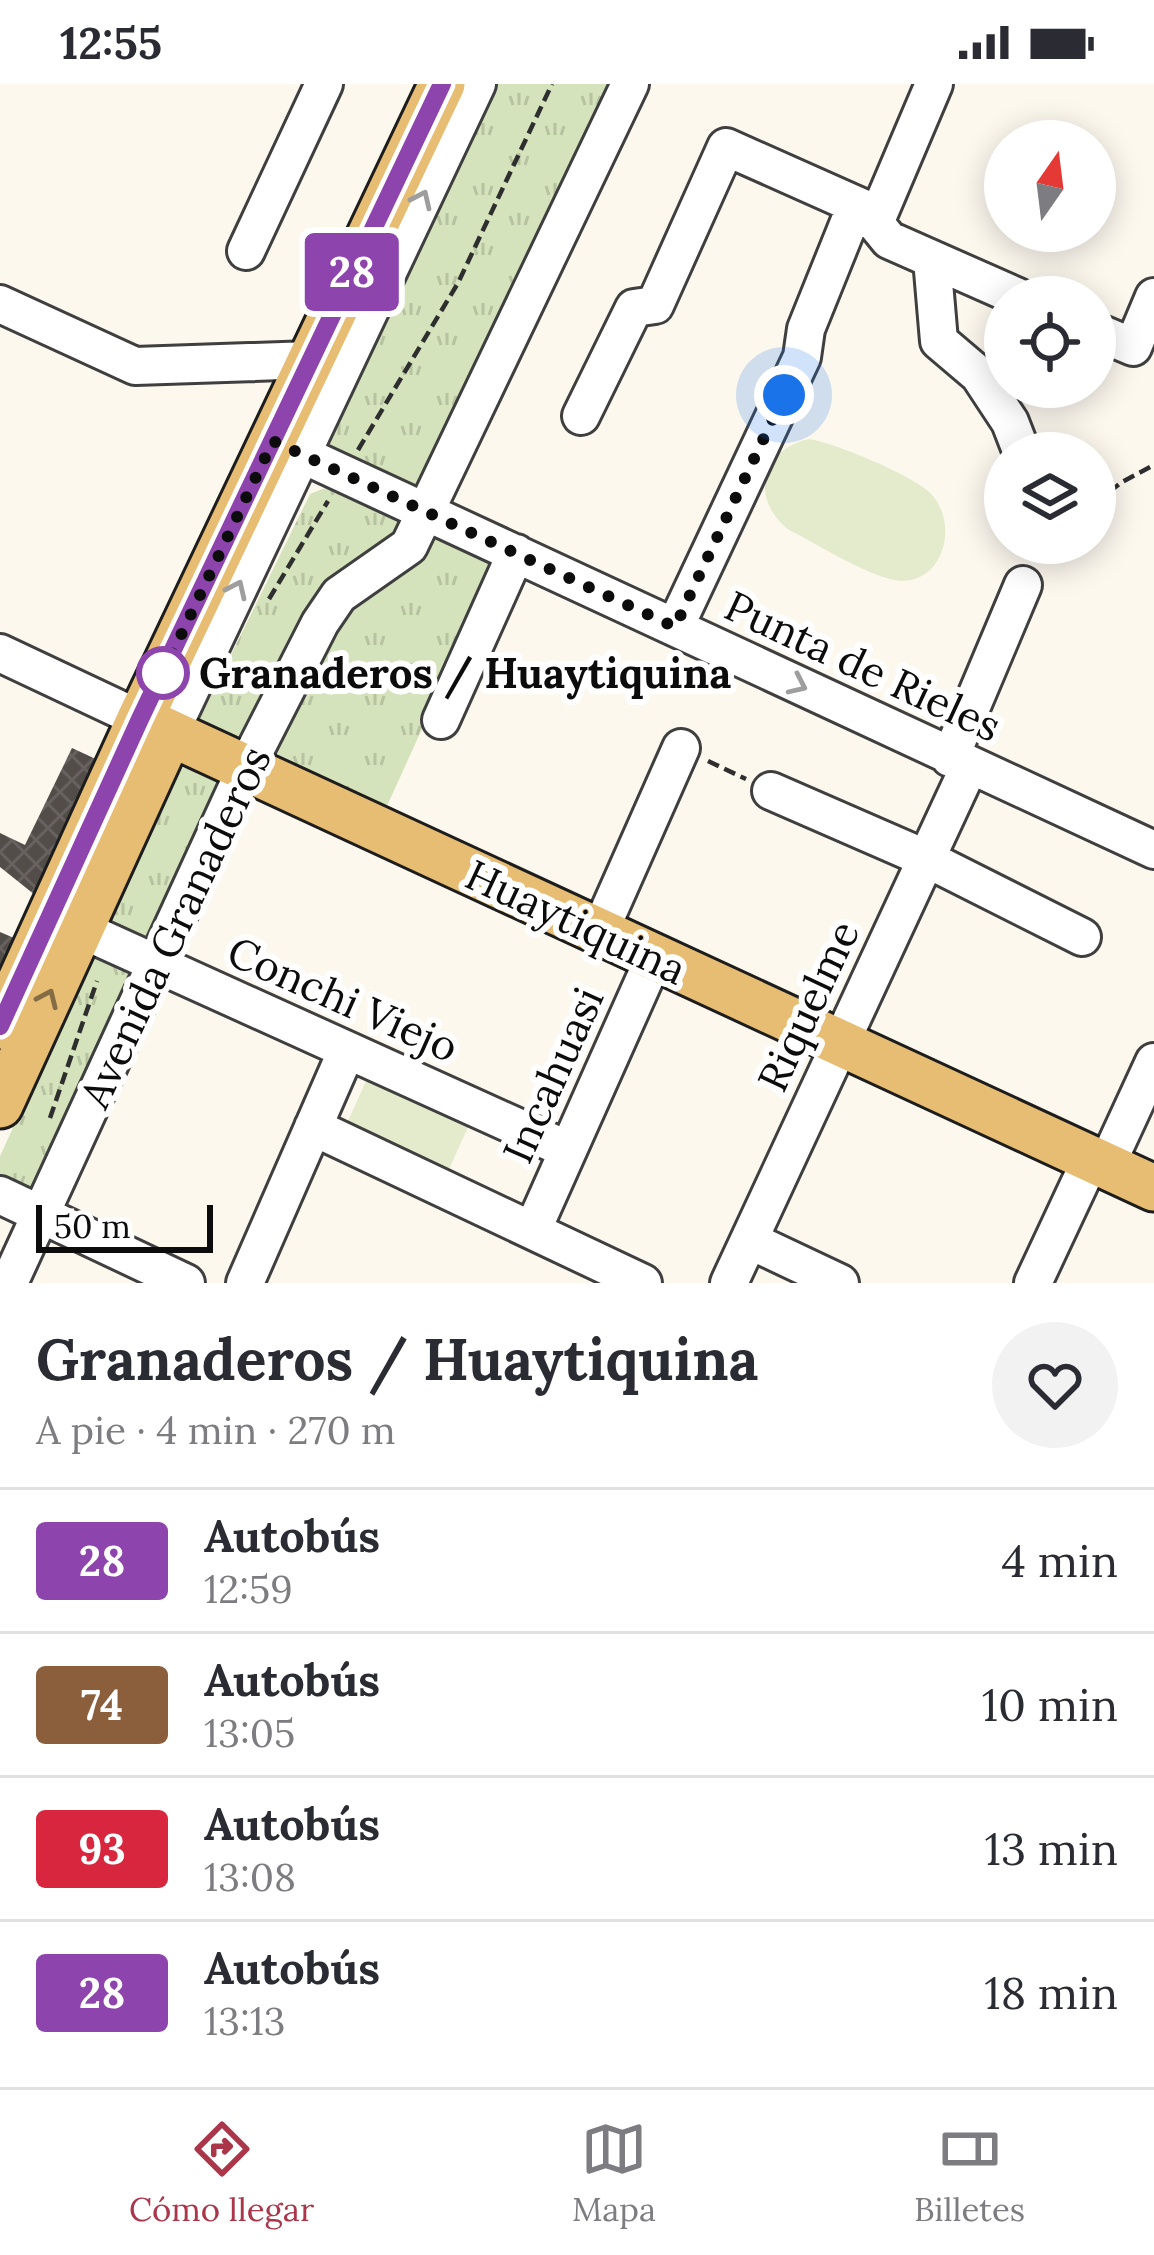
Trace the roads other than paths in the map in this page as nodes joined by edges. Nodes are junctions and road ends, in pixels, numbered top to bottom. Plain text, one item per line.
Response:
1 (324, 84) edge
2 (442, 84) edge
3 (477, 84) edge
4 (630, 84) edge
5 (934, 84) edge
6 (866, 214) junction
7 (246, 250) dead end
8 (932, 259) junction
9 (984, 282) edge
10 (1154, 297) edge
11 (0, 304) edge
12 (1116, 340) edge
13 (311, 360) junction
14 (581, 416) dead end
15 (1014, 432) edge
16 (287, 447) junction
17 (428, 512) junction
18 (516, 554) junction
19 (1023, 585) dead end
20 (675, 627) junction
21 (0, 653) edge
22 (441, 720) dead end
23 (155, 726) junction
24 (681, 748) road end
25 (960, 762) junction
26 (245, 770) junction
27 (771, 791) road end
28 (1154, 850) edge
29 (927, 859) junction
30 (599, 933) junction
31 (95, 936) junction
32 (1082, 937) dead end
33 (655, 958) junction
34 (157, 964) junction
35 (0, 1026) edge
36 (841, 1043) junction
37 (347, 1050) junction
38 (1154, 1062) edge
39 (0, 1105) edge
40 (313, 1127) junction
41 (568, 1150) junction
42 (1098, 1163) junction
43 (1154, 1188) edge
44 (0, 1195) edge
45 (42, 1215) junction
46 (533, 1229) junction
47 (749, 1240) junction
48 (9, 1283) edge
49 (186, 1283) edge
50 (244, 1283) edge
51 (643, 1283) edge
52 (729, 1283) edge
53 (840, 1283) edge
54 (1033, 1283) edge

1 - 7 street
2 - 13 main road, Avenida Granaderos
16 -> 3 street, Avenida Granaderos
4 - 17 street, Avenida Granaderos
5 - 6 street
6 - 8 street
6 - 14 street
6 - 20 street
8 - 9 street
8 - 15 street
10 - 12 street
11 - 13 street
13 - 16 main road, Avenida Granaderos
16 - 17 street, Punta de Rieles
16 - 23 main road, Avenida Granaderos
17 - 18 street, Punta de Rieles
17 - 26 street, Avenida Granaderos
18 - 20 street, Punta de Rieles
18 - 22 street
19 - 25 street, Riquelme
20 -> 25 street, Punta de Rieles
21 - 23 street, Huaytiquina
23 - 26 main road, Huaytiquina
23 - 31 main road, Avenida Granaderos
23 - 35 main road, Avenida Granaderos
24 - 30 street, Incahuasi
25 - 28 street, Punta de Rieles
25 - 29 street, Riquelme
26 - 30 main road, Huaytiquina
26 - 34 street, Avenida Granaderos
27 - 29 street
29 - 32 street
29 - 36 street, Riquelme
30 - 33 main road, Huaytiquina
31 - 34 street, Conchi Viejo
39 -> 31 main road, Avenida Granaderos
33 - 36 main road, Huaytiquina
33 - 41 street, Incahuasi
34 - 37 street, Conchi Viejo
34 - 45 street, Avenida Granaderos
36 - 42 main road, Huaytiquina
36 - 47 street, Riquelme
37 - 40 street
37 - 41 street, Conchi Viejo
38 - 42 street
40 - 46 street
40 - 50 street
41 - 46 street, Incahuasi
42 - 43 main road, Huaytiquina
42 - 54 street
44 - 45 street
45 - 48 street, Avenida Granaderos
45 - 49 street
46 - 51 street
47 - 52 street, Riquelme
47 - 53 street

